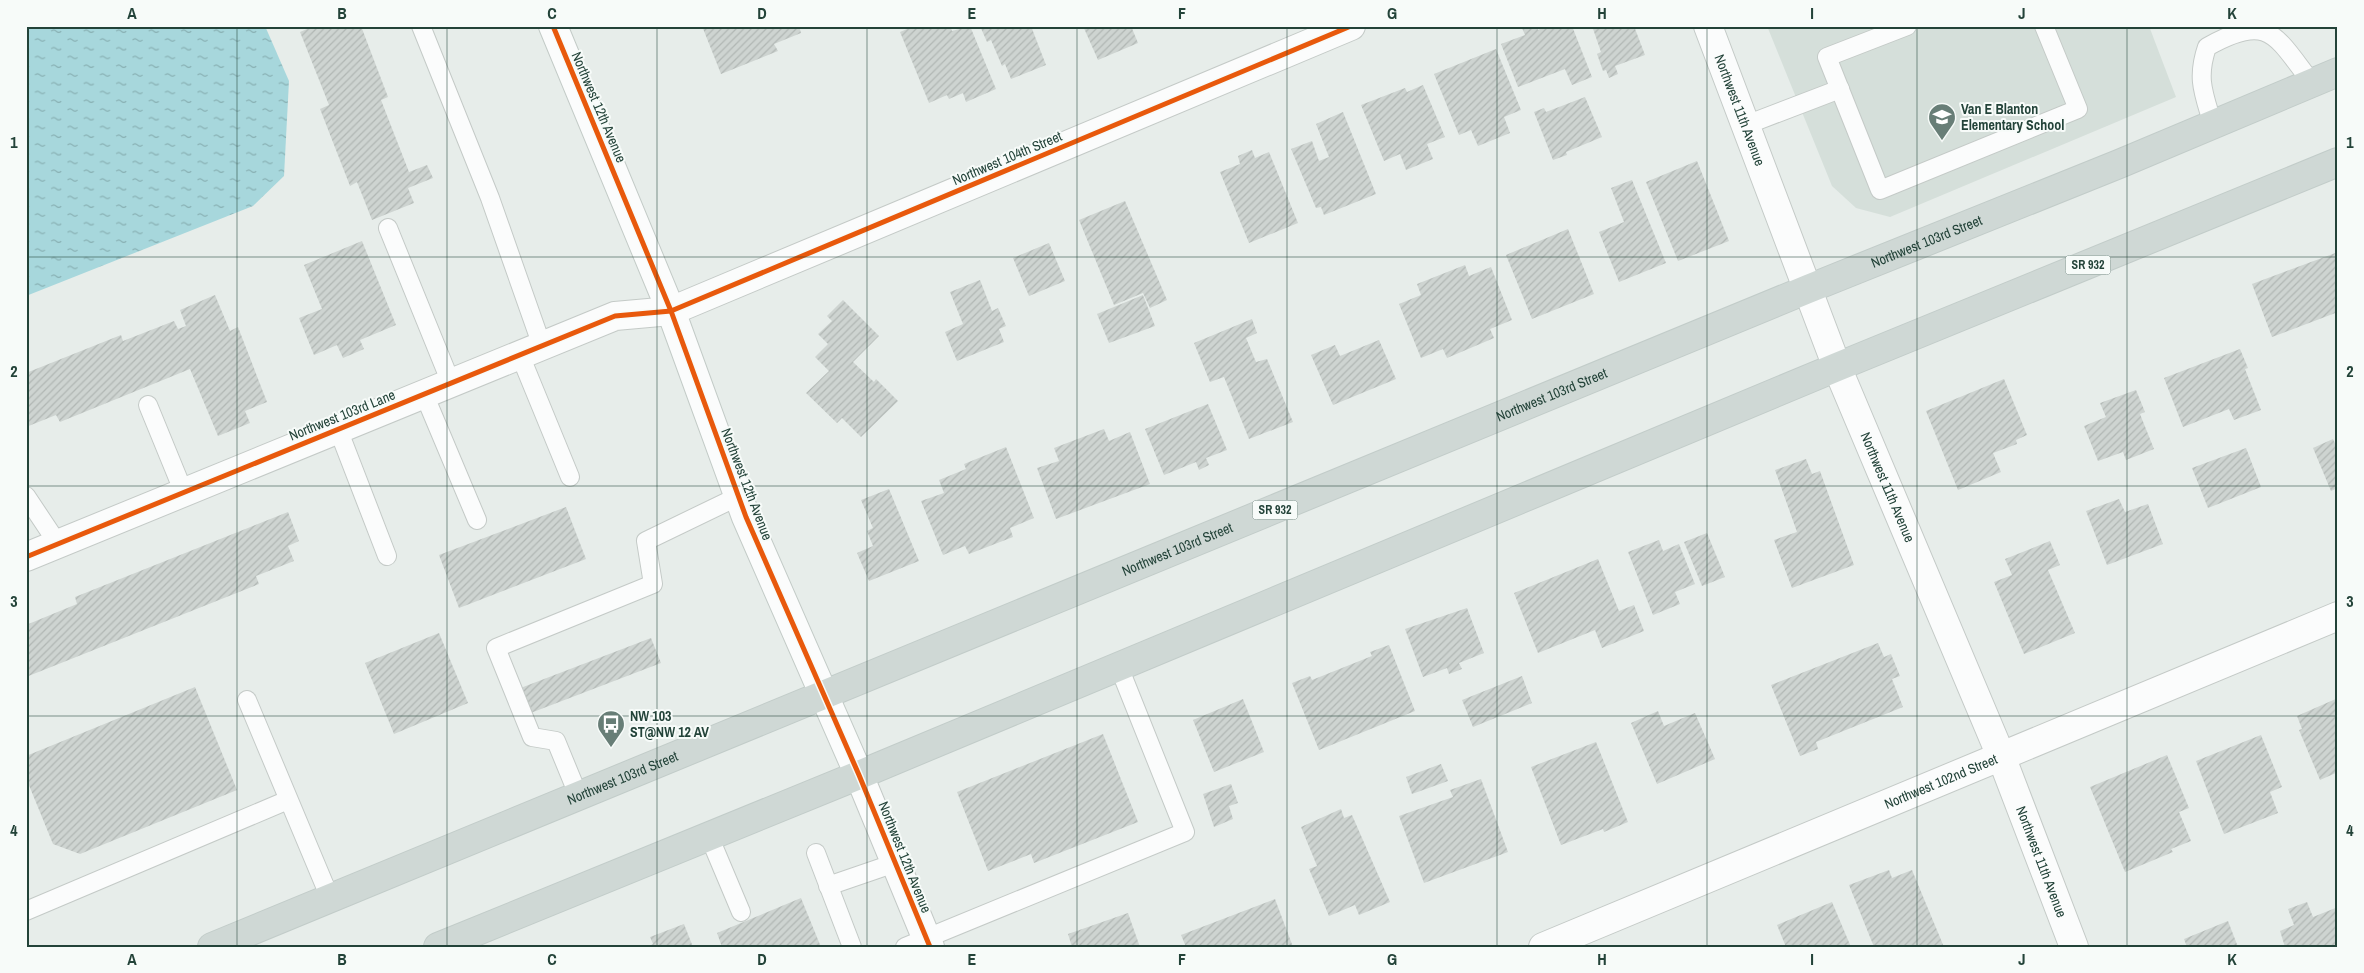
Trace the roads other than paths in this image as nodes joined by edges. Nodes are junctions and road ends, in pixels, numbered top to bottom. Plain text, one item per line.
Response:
1 (422, 26) edge
2 (552, 26) edge
3 (1351, 26) edge
4 (1708, 26) edge
5 (1907, 26) edge
6 (2044, 26) edge
7 (2338, 72) edge
8 (2312, 83) junction
9 (1840, 89) junction
10 (1746, 125) junction
11 (2213, 125) junction
12 (2338, 162) edge
13 (388, 228) dead end
14 (1808, 289) junction
15 (671, 311) junction
16 (531, 350) junction
17 (1837, 367) junction
18 (451, 383) junction
19 (424, 394) junction
20 (148, 405) dead end
21 (338, 429) junction
22 (570, 477) dead end
23 (184, 493) junction
24 (26, 496) edge
25 (739, 496) junction
26 (477, 520) dead end
27 (58, 544) junction
28 (387, 556) dead end
29 (26, 557) edge
30 (2338, 616) edge
31 (1119, 667) junction
32 (824, 696) junction
33 (247, 700) dead end
34 (2001, 756) junction
35 (859, 775) junction
36 (579, 796) junction
37 (288, 800) junction
38 (709, 836) junction
39 (816, 853) dead end
40 (895, 863) junction
41 (828, 886) junction
42 (330, 898) junction
43 (26, 911) edge
44 (741, 912) dead end
45 (920, 944) edge
46 (212, 947) edge
47 (438, 947) edge
48 (852, 947) edge
49 (1544, 947) edge
50 (2074, 947) edge

1 - 16 lane
2 - 15 street, Northwest 12th Avenue
3 - 15 street, Northwest 104th Street
4 - 10 street, Northwest 11th Avenue
5 - 9 lane
6 - 9 lane
7 - 8 main road, Northwest 103rd Street / SR 932
8 - 11 main road, Northwest 103rd Street / SR 932
8 - 11 lane
9 - 10 lane
10 - 14 street, Northwest 11th Avenue
11 - 14 main road, Northwest 103rd Street / SR 932
12 - 17 main road, SR 932
13 - 18 lane
14 - 17 street, Northwest 11th Avenue
14 - 32 main road, Northwest 103rd Street / SR 932
15 - 16 street, Northwest 103rd Lane
15 - 25 street, Northwest 12th Avenue
16 - 18 street, Northwest 103rd Lane
16 - 22 lane
17 - 31 main road, SR 932
17 - 34 street, Northwest 11th Avenue
18 - 19 street, Northwest 103rd Lane
19 - 21 street, Northwest 103rd Lane
19 - 26 lane
20 - 23 lane
21 - 23 street, Northwest 103rd Lane
21 - 28 lane
23 - 27 street, Northwest 103rd Lane
24 - 27 lane
25 - 32 street, Northwest 12th Avenue
25 - 36 lane
27 - 29 street, Northwest 103rd Lane
30 - 34 street, Northwest 102nd Street
31 - 35 main road, SR 932
31 - 45 lane
32 - 35 street, Northwest 12th Avenue
32 - 36 main road, Northwest 103rd Street / SR 932
33 - 37 lane
34 - 49 street, Northwest 102nd Street
34 - 50 street, Northwest 11th Avenue
35 - 38 main road, SR 932
35 - 40 street, Northwest 12th Avenue
36 - 42 main road, Northwest 103rd Street / SR 932
37 - 42 lane
37 - 43 lane
38 - 44 lane
38 - 47 main road, SR 932
39 - 41 lane
40 - 41 lane
40 - 45 street, Northwest 12th Avenue
41 - 48 lane
42 - 46 main road, Northwest 103rd Street / SR 932

